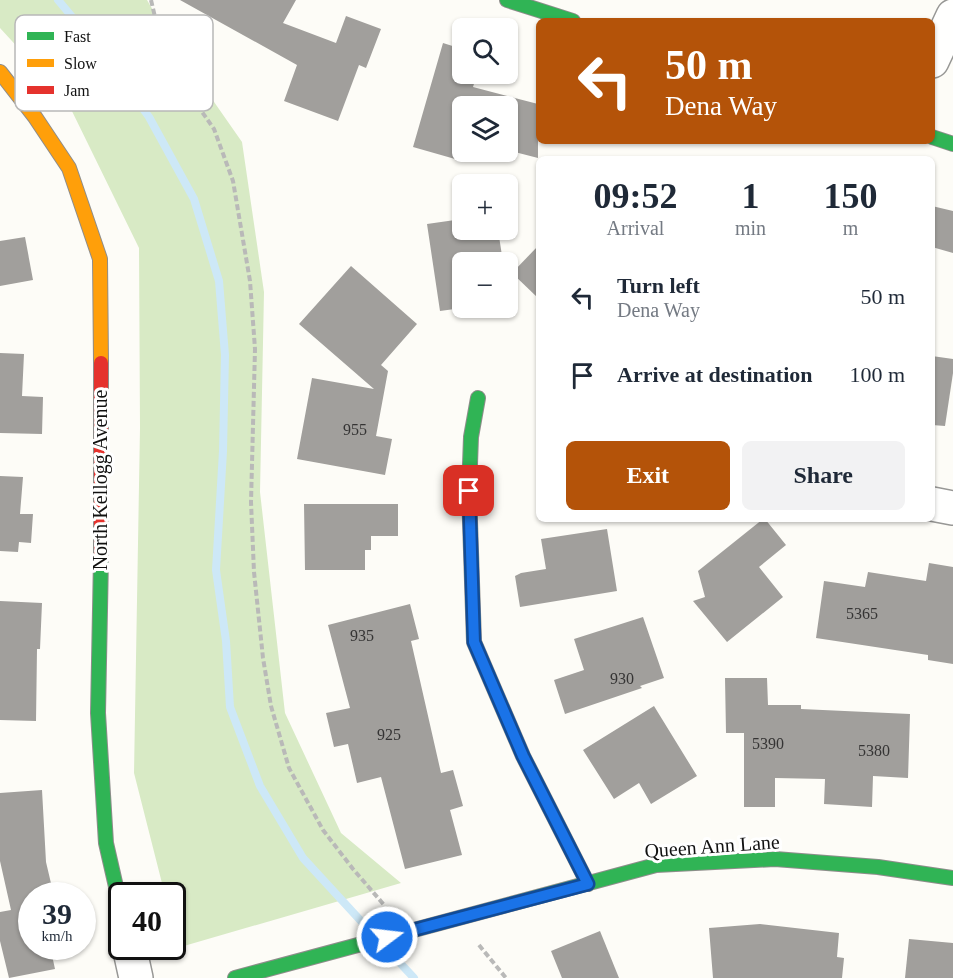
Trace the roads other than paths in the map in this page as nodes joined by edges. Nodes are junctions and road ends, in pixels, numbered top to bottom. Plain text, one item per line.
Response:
1 (507, 0) edge
2 (953, 16) edge
3 (564, 18) edge
4 (935, 55) edge
5 (0, 72) edge
6 (15, 91) edge
7 (30, 111) edge
8 (935, 138) edge
9 (953, 144) edge
10 (478, 398) dead end
11 (935, 505) edge
12 (953, 508) edge
13 (953, 878) edge
14 (115, 882) edge
15 (588, 884) junction
16 (132, 960) edge
17 (136, 978) edge
18 (235, 978) edge

1 - 3 street
2 - 4 street
5 - 6 street, North Kellogg Avenue
7 - 14 street, North Kellogg Avenue
8 - 9 street
10 - 15 street
11 - 12 street
13 - 15 street, Queen Ann Lane
15 - 18 street, Queen Ann Lane
16 - 17 street

